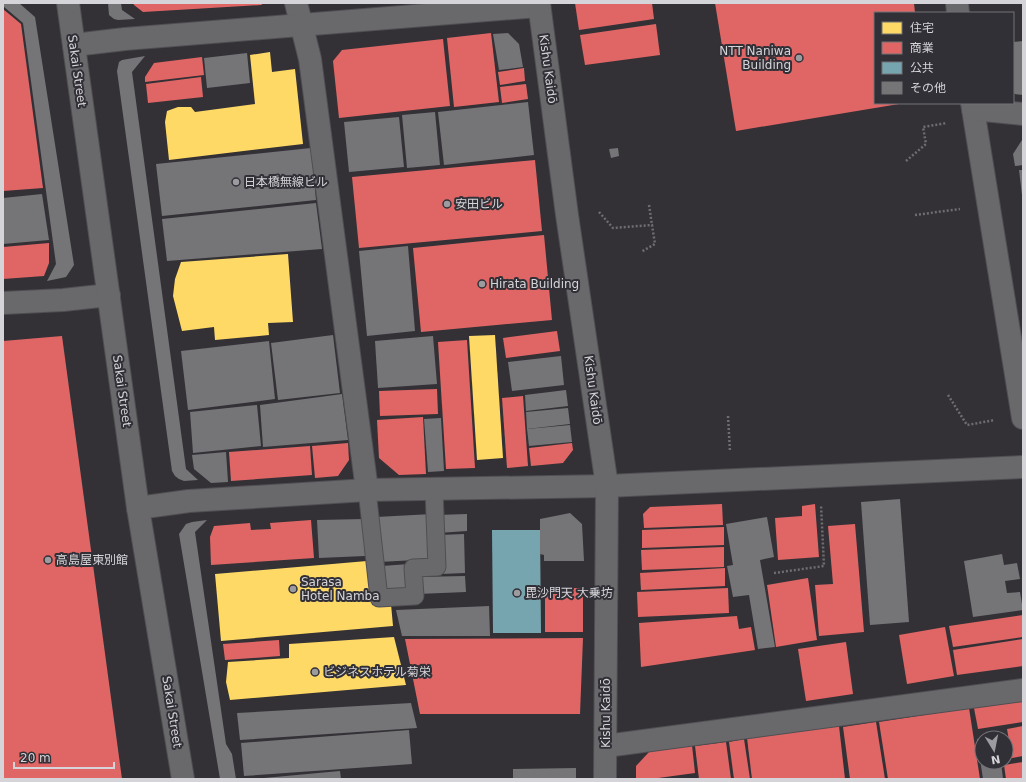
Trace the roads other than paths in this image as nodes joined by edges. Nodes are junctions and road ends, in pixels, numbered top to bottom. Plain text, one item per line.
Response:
1 (68, 3) edge
2 (296, 3) edge
3 (539, 4) edge
4 (302, 26) junction
5 (74, 45) junction
6 (973, 106) edge
7 (1023, 114) edge
8 (109, 294) junction
9 (3, 303) edge
10 (1023, 418) edge
11 (1023, 467) edge
12 (607, 486) junction
13 (367, 490) junction
14 (434, 490) junction
15 (138, 508) junction
16 (1023, 690) edge
17 (606, 746) junction
18 (183, 779) edge
19 (605, 779) edge

1 - 5 street, Sakai Street
2 - 4 street
3 - 4 street
3 - 12 street, Kishu Kaidō
4 - 5 street
4 - 13 street
5 - 8 street, Sakai Street
6 - 7 street
6 - 10 street
8 - 9 street
8 - 15 street, Sakai Street
11 - 12 street
12 - 14 street
12 - 17 street, Kishu Kaidō
13 - 14 street
13 - 14 lane
13 - 15 street
15 - 18 street, Sakai Street
16 - 17 street
17 - 19 street, Kishu Kaidō

